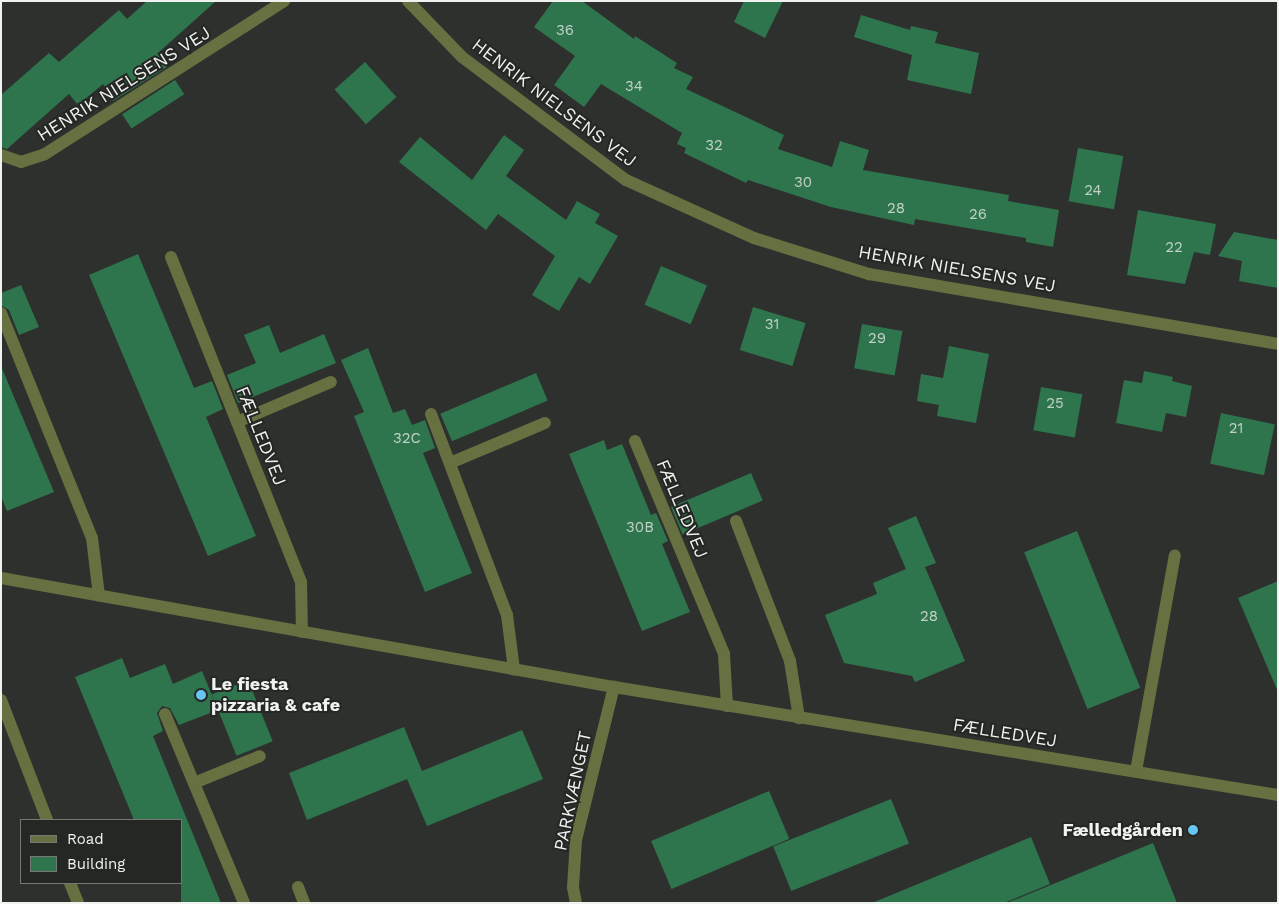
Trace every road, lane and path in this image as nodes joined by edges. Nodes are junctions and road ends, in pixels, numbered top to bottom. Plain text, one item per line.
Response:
1 (284, 1) edge
2 (408, 1) edge
3 (1, 155) edge
4 (171, 257) dead end
5 (1, 313) edge
6 (1278, 344) edge
7 (331, 382) dead end
8 (432, 414) dead end
9 (237, 422) junction
10 (545, 423) dead end
11 (634, 441) dead end
12 (450, 463) junction
13 (736, 521) dead end
14 (1175, 555) dead end
15 (1, 578) edge
16 (99, 596) junction
17 (302, 632) junction
18 (514, 670) junction
19 (614, 687) junction
20 (1, 700) edge
21 (727, 706) junction
22 (165, 714) dead end
23 (799, 718) junction
24 (260, 756) dead end
25 (1136, 771) junction
26 (194, 783) junction
27 (1278, 796) edge
28 (47, 819) edge
29 (70, 884) edge
30 (298, 886) dead end
31 (579, 902) edge
32 (78, 903) edge
33 (244, 903) edge
34 (304, 903) edge

1 - 3 street, HENRIK NIELSENS VEJ
2 - 6 street, HENRIK NIELSENS VEJ
4 - 9 street, FÆLLEDVEJ
5 - 16 street
7 - 9 street
8 - 12 street
9 - 17 street, FÆLLEDVEJ
10 - 12 street
11 - 21 street, FÆLLEDVEJ
12 - 18 street
13 - 23 street
14 - 25 street
15 - 16 street, FÆLLEDVEJ
16 - 17 street, FÆLLEDVEJ
17 - 18 street, FÆLLEDVEJ
18 - 19 street, FÆLLEDVEJ
19 - 21 street, FÆLLEDVEJ
19 - 31 street, PARKVÆNGET
20 - 28 street
21 - 23 street, FÆLLEDVEJ
22 - 26 street
23 - 25 street, FÆLLEDVEJ
24 - 26 street
25 - 27 street, FÆLLEDVEJ
26 - 33 street
29 - 32 street
30 - 34 street

